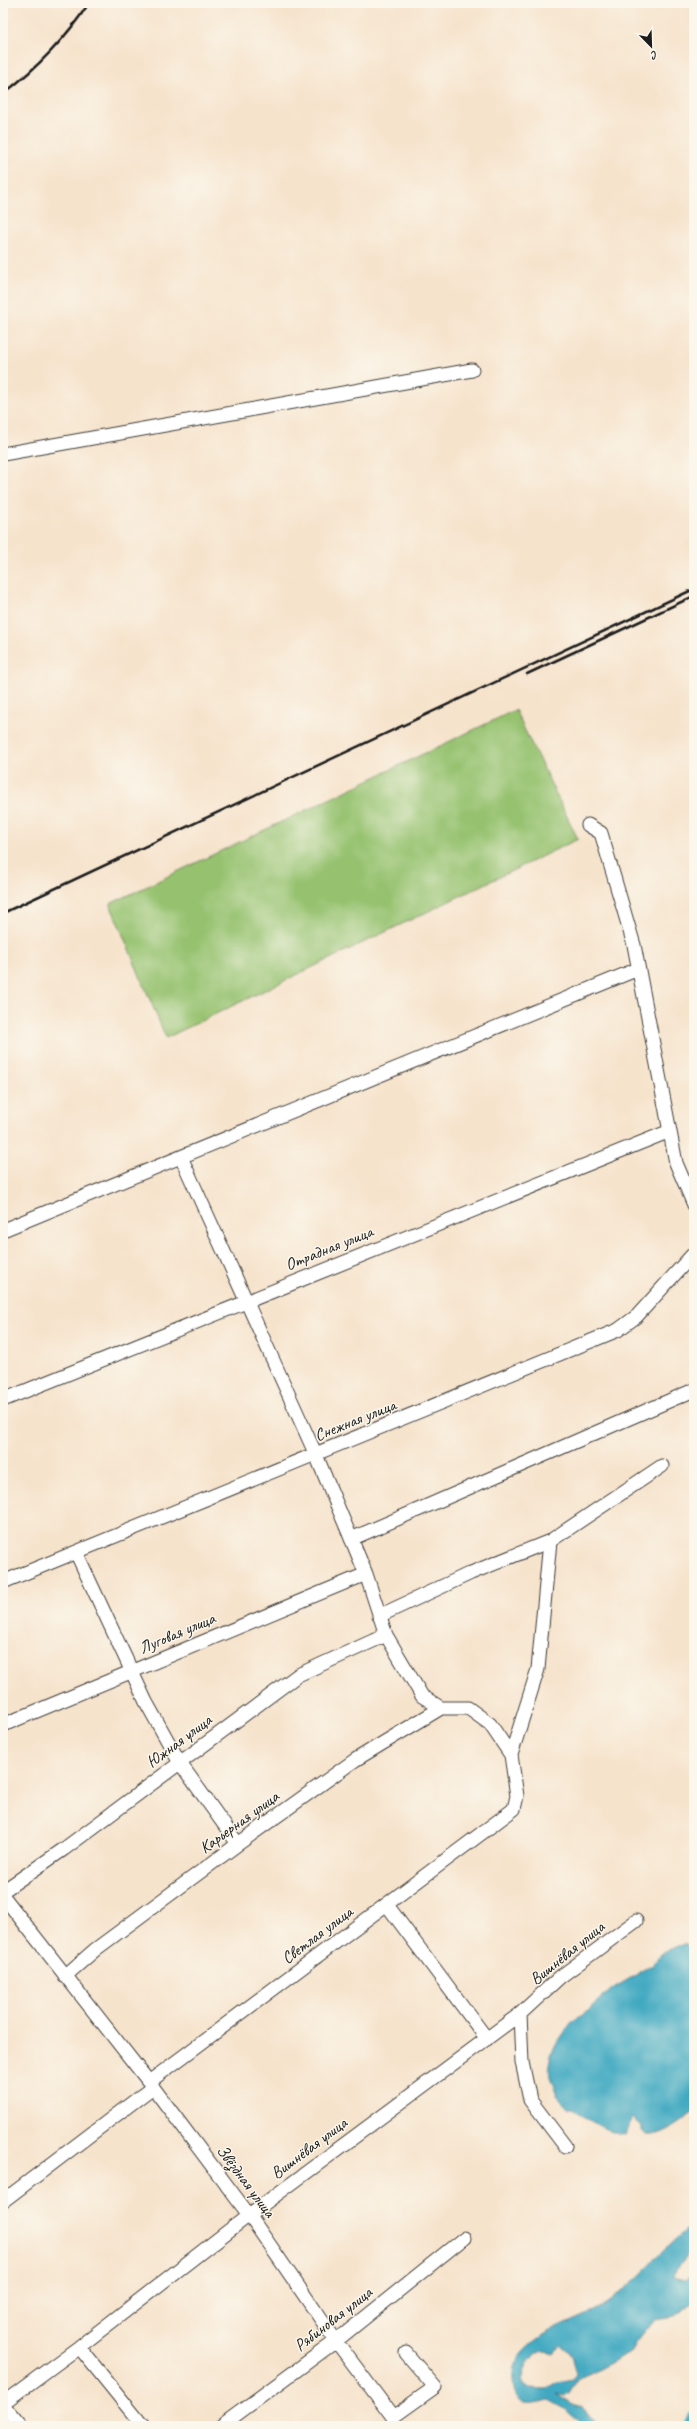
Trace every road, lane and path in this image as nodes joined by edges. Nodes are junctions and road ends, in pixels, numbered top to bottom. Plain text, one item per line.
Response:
1 (472, 370) dead end
2 (3, 454) edge
3 (588, 825) dead end
4 (638, 969) junction
5 (670, 1131) junction
6 (181, 1157) junction
7 (694, 1205) edge
8 (3, 1230) edge
9 (694, 1253) edge
10 (244, 1301) junction
11 (694, 1390) edge
12 (3, 1400) edge
13 (316, 1455) junction
14 (662, 1466) dead end
15 (351, 1539) junction
16 (550, 1541) junction
17 (76, 1552) junction
18 (366, 1574) junction
19 (3, 1582) edge
20 (380, 1616) junction
21 (386, 1635) junction
22 (133, 1671) junction
23 (441, 1708) junction
24 (3, 1725) edge
25 (511, 1755) junction
26 (180, 1763) junction
27 (238, 1844) junction
28 (3, 1891) edge
29 (3, 1896) edge
30 (387, 1906) junction
31 (636, 1921) dead end
32 (65, 1976) junction
33 (520, 2014) junction
34 (487, 2039) junction
35 (151, 2085) junction
36 (565, 2146) dead end
37 (3, 2201) edge
38 (250, 2214) junction
39 (464, 2238) dead end
40 (336, 2341) junction
41 (79, 2346) junction
42 (406, 2353) dead end
43 (3, 2404) edge
44 (20, 2426) edge
45 (143, 2426) edge
46 (222, 2426) edge

1 - 2 street
3 - 4 street
4 - 5 street
4 - 6 street
5 - 7 street
5 - 10 street, Отрадная улица
6 - 8 street
6 - 10 street
9 - 13 street, Снежная улица
10 - 12 street, Отрадная улица
10 - 13 street
11 - 15 street
13 - 15 street
13 - 17 street, Снежная улица
14 - 16 street
15 - 18 street
16 - 20 street
16 - 25 street
17 - 19 street, Снежная улица
17 - 22 street
18 - 20 street
18 - 22 street, Луговая улица
20 - 21 street
21 - 23 street
21 - 26 street, Южная улица
22 - 24 street, Луговая улица
22 - 26 street
23 - 25 street
23 - 27 street, Карьерная улица
25 - 30 street, Светлая улица
26 - 27 street
26 - 28 street, Южная улица
27 - 32 street, Карьерная улица
29 - 32 street, Звёздная улица
30 - 34 street
30 - 35 street, Светлая улица
31 - 33 street, Вишнёвая улица
32 - 35 street, Звёздная улица
33 - 34 street, Вишнёвая улица
33 - 36 street
34 - 38 street, Вишнёвая улица
35 - 37 street, Светлая улица
35 - 38 street, Звёздная улица
38 - 40 street, Звёздная улица
38 - 41 street, Вишнёвая улица
39 - 40 street, Рябиновая улица
40 - 42 street, Звёздная улица
40 - 46 street, Рябиновая улица
41 - 43 street, Вишнёвая улица
41 - 45 street
43 - 44 street

